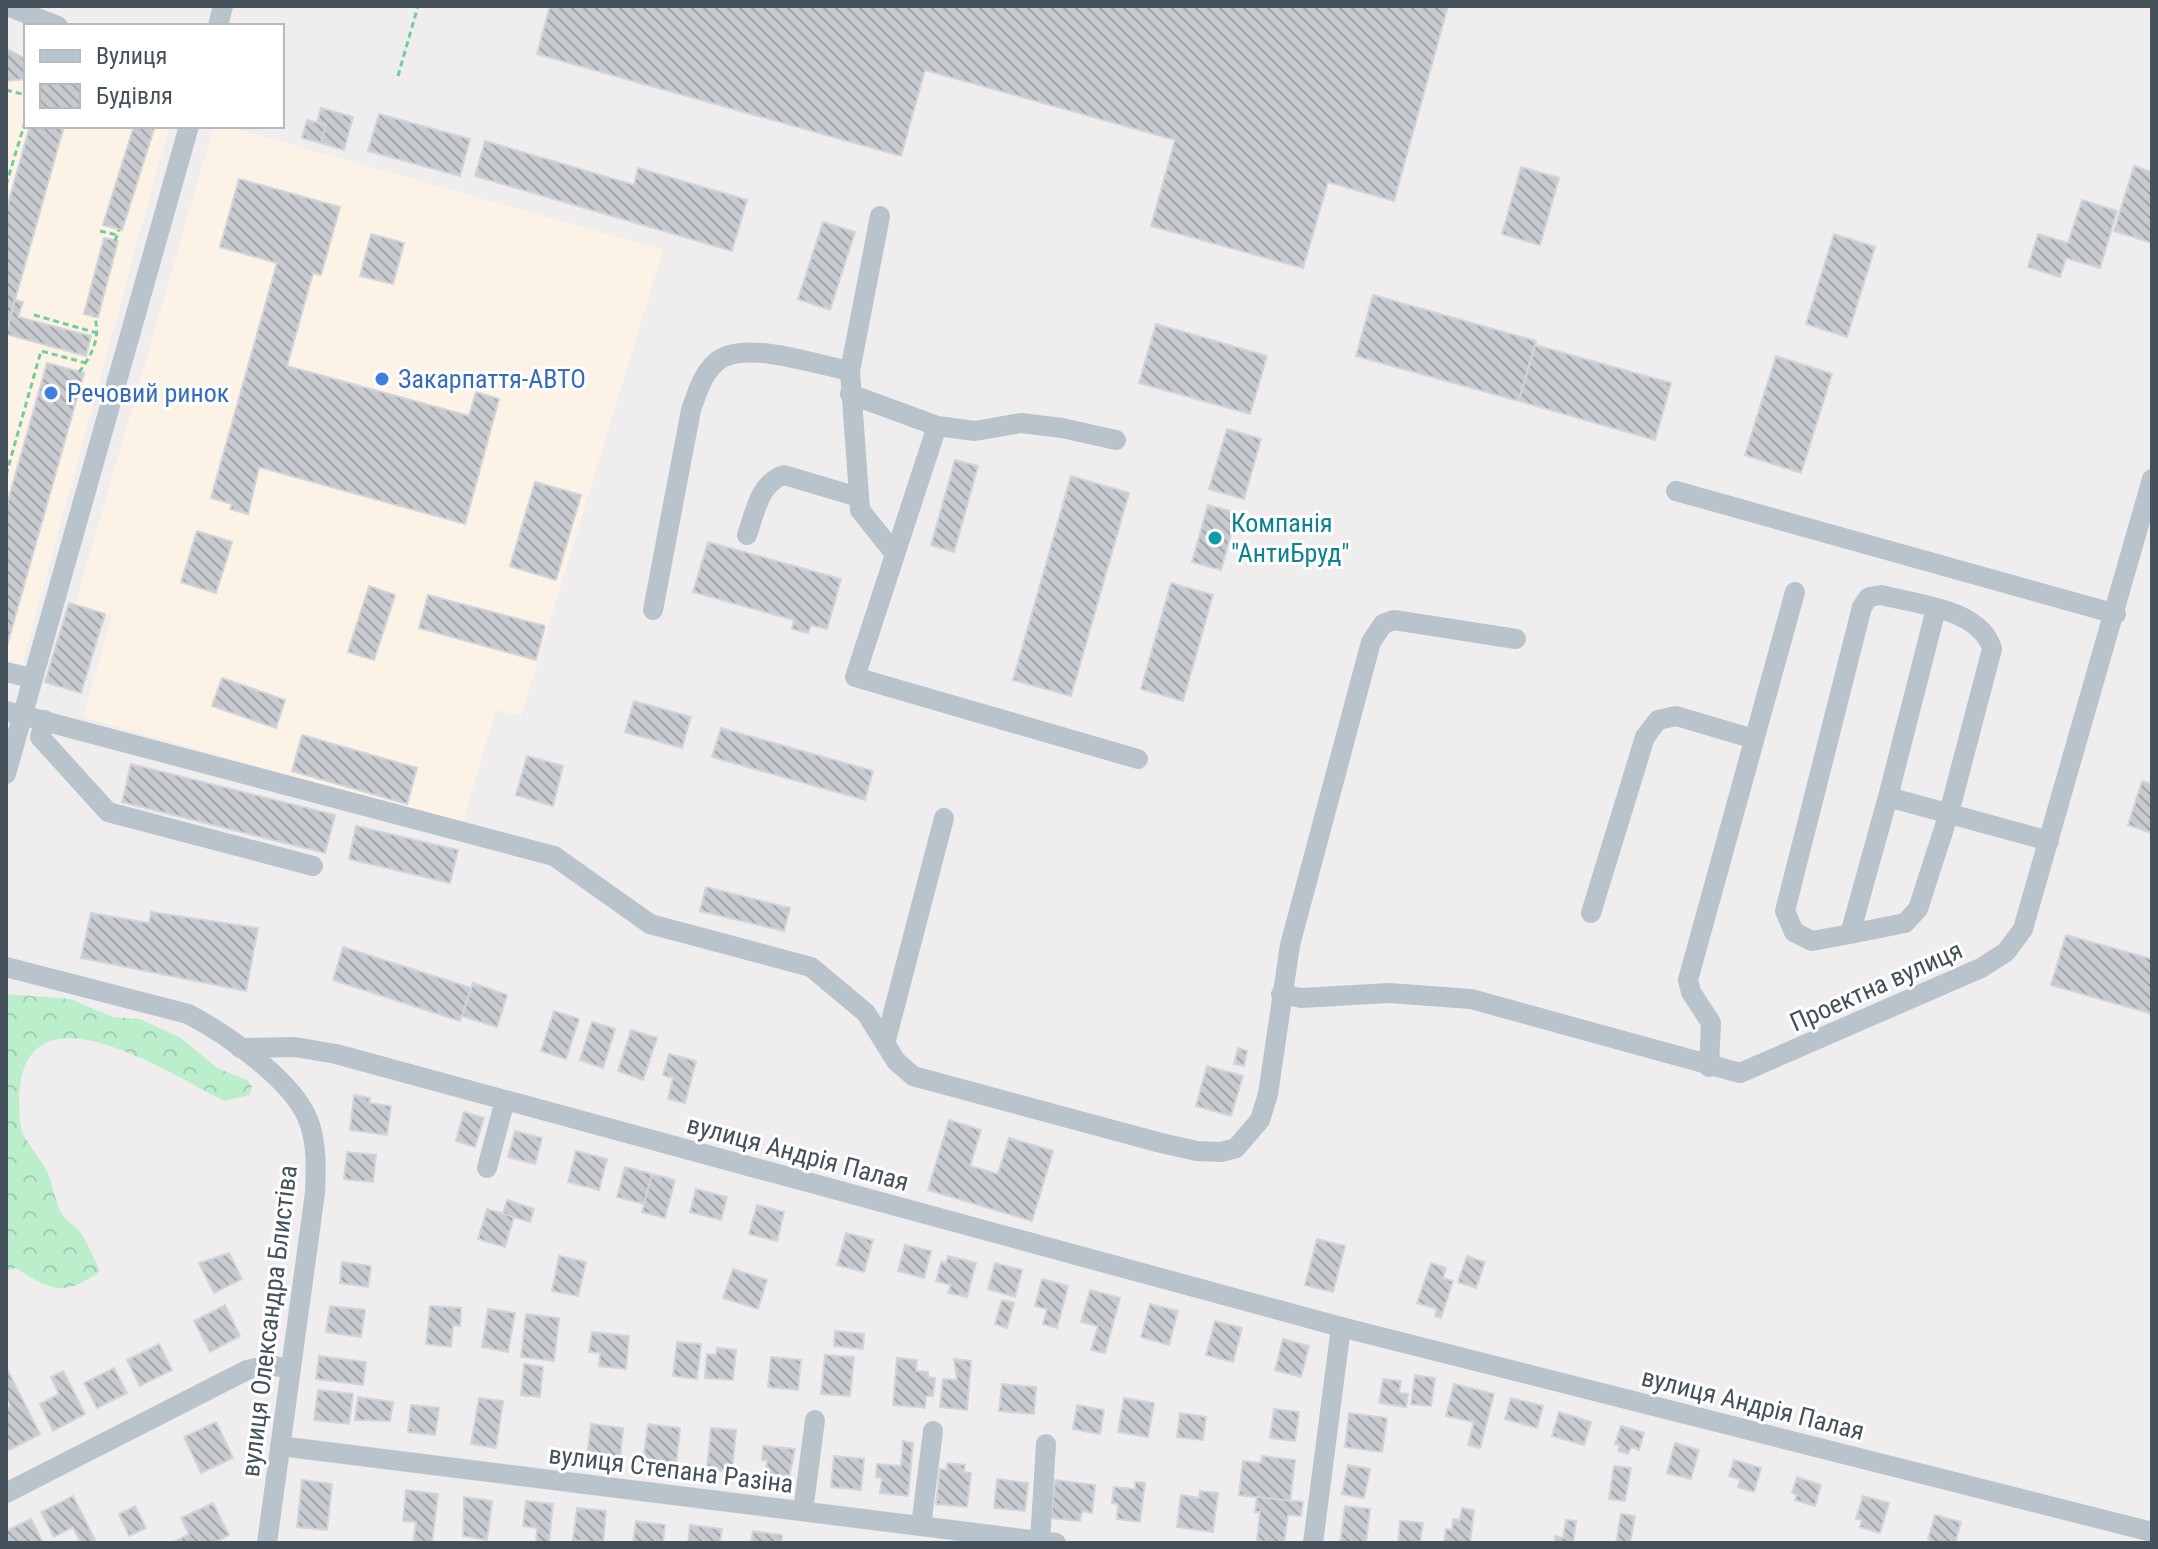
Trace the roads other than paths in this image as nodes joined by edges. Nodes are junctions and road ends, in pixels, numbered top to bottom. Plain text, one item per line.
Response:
1 (7, 6) edge
2 (53, 24) edge
3 (188, 128) edge
4 (880, 216) dead end
5 (850, 371) junction
6 (850, 394) junction
7 (937, 426) junction
8 (1116, 440) dead end
9 (2152, 479) edge
10 (1676, 491) dead end
11 (858, 497) junction
12 (747, 535) dead end
13 (895, 554) junction
14 (1795, 592) dead end
15 (1936, 609) junction
16 (653, 610) dead end
17 (2116, 614) junction
18 (1516, 639) dead end
19 (6, 672) edge
20 (31, 678) junction
21 (13, 712) edge
22 (44, 720) junction
23 (1754, 739) junction
24 (1138, 759) dead end
25 (6, 774) edge
26 (1888, 797) junction
27 (1949, 813) junction
28 (944, 818) dead end
29 (2049, 841) junction
30 (313, 866) dead end
31 (1591, 913) dead end
32 (1850, 934) junction
33 (6, 967) edge
34 (1281, 994) junction
35 (886, 1040) junction
36 (240, 1048) junction
37 (1709, 1067) junction
38 (505, 1100) junction
39 (487, 1168) dead end
40 (1341, 1327) junction
41 (290, 1369) junction
42 (815, 1420) dead end
43 (933, 1431) dead end
44 (1046, 1444) dead end
45 (280, 1446) junction
46 (6, 1493) edge
47 (803, 1511) junction
48 (921, 1526) junction
49 (2149, 1535) edge
50 (1048, 1542) edge
51 (267, 1543) edge
52 (1313, 1543) edge

1 - 2 street
3 - 20 street
4 - 5 street
5 - 6 street
5 - 16 street
6 - 7 street
6 - 11 street
7 - 8 street
7 - 13 street
9 - 17 street, Проектна вулиця
10 - 17 street
11 - 12 street
11 - 13 street
13 - 24 street
14 - 23 street
15 - 26 street
15 - 27 street
15 - 32 street
17 - 29 street, Проектна вулиця
18 - 34 street
19 - 20 street
20 - 21 street
21 - 22 street
21 - 25 street
22 - 30 street
22 - 35 street
23 - 31 street
23 - 37 street
26 - 27 street
26 - 32 street
27 - 29 street
27 - 32 street
28 - 35 street
29 - 37 street, Проектна вулиця
33 - 36 street, вулиця Олександра Блистіва
34 - 35 street
34 - 37 street, Проектна вулиця
36 - 38 street, вулиця Андрія Палая
36 - 41 street, вулиця Олександра Блистіва
38 - 39 street
38 - 40 street, вулиця Андрія Палая
40 - 49 street, вулиця Андрія Палая
40 - 52 street
41 - 45 street, вулиця Олександра Блистіва
41 - 46 street
42 - 47 street
43 - 48 street
44 - 50 street
45 - 47 street, вулиця Степана Разіна
45 - 51 street, вулиця Олександра Блистіва
47 - 48 street, вулиця Степана Разіна
48 - 50 street, вулиця Степана Разіна

